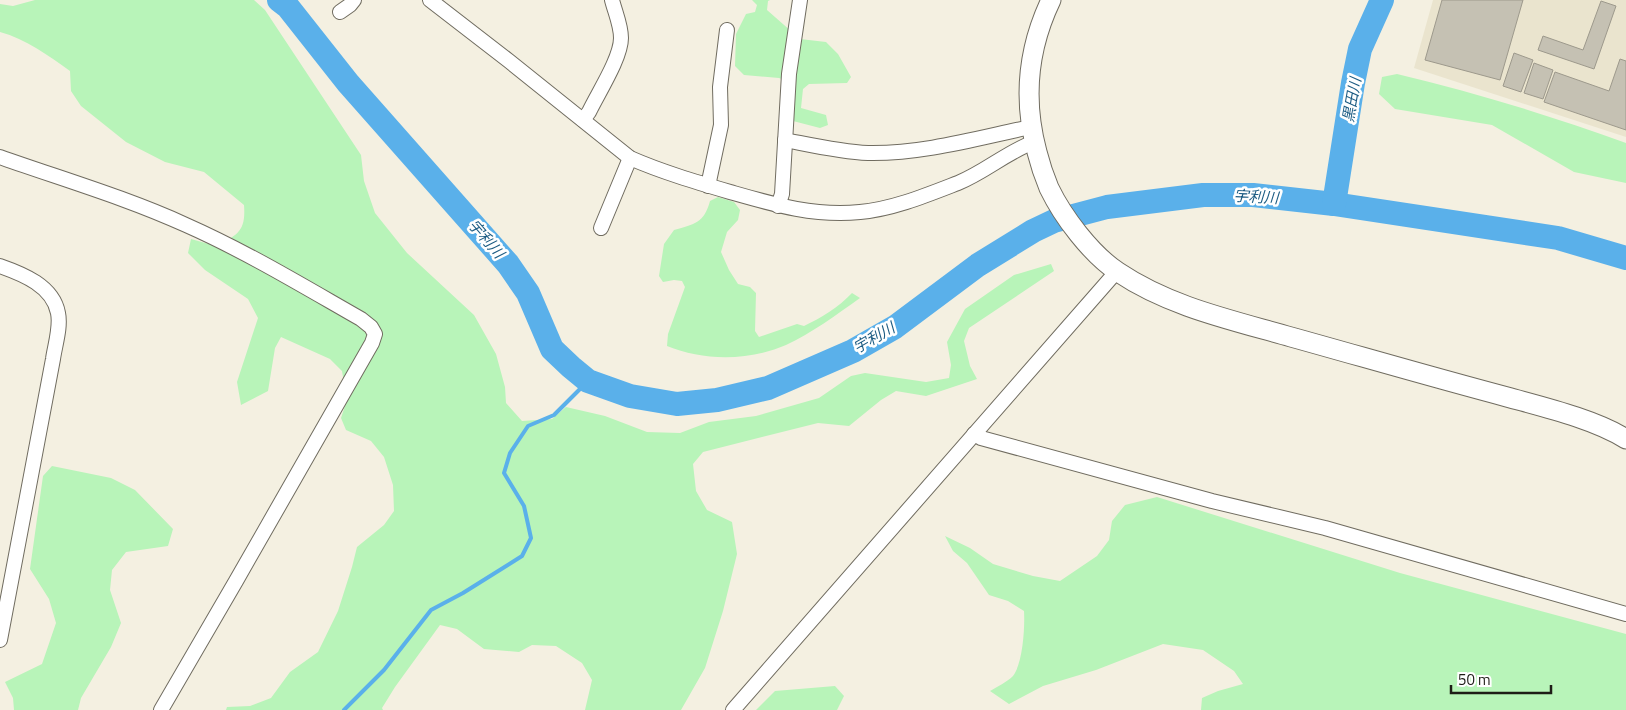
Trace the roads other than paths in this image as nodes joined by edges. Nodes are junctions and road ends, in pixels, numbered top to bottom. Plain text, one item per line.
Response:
1 (354, 0) edge
2 (430, 0) edge
3 (612, 0) edge
4 (800, 0) edge
5 (1051, 0) edge
6 (340, 12) dead end
7 (727, 30) dead end
8 (582, 120) junction
9 (1033, 134) junction
10 (785, 140) junction
11 (0, 157) edge
12 (630, 158) junction
13 (708, 186) junction
14 (778, 206) junction
15 (601, 228) dead end
16 (0, 266) edge
17 (1117, 272) junction
18 (974, 434) junction
19 (1626, 439) edge
20 (1626, 614) edge
21 (0, 640) edge
22 (161, 710) edge
23 (733, 710) edge

1 - 6 street
2 - 8 street
3 - 8 street
4 - 10 street
5 - 9 street
7 - 13 street
8 - 12 street
9 - 10 street
9 - 14 street
9 - 17 street
10 - 14 street
11 - 22 street
12 - 13 street
12 - 15 street
13 - 14 street
16 - 21 street
17 - 18 street
17 - 19 street
18 - 20 street
18 - 23 street

